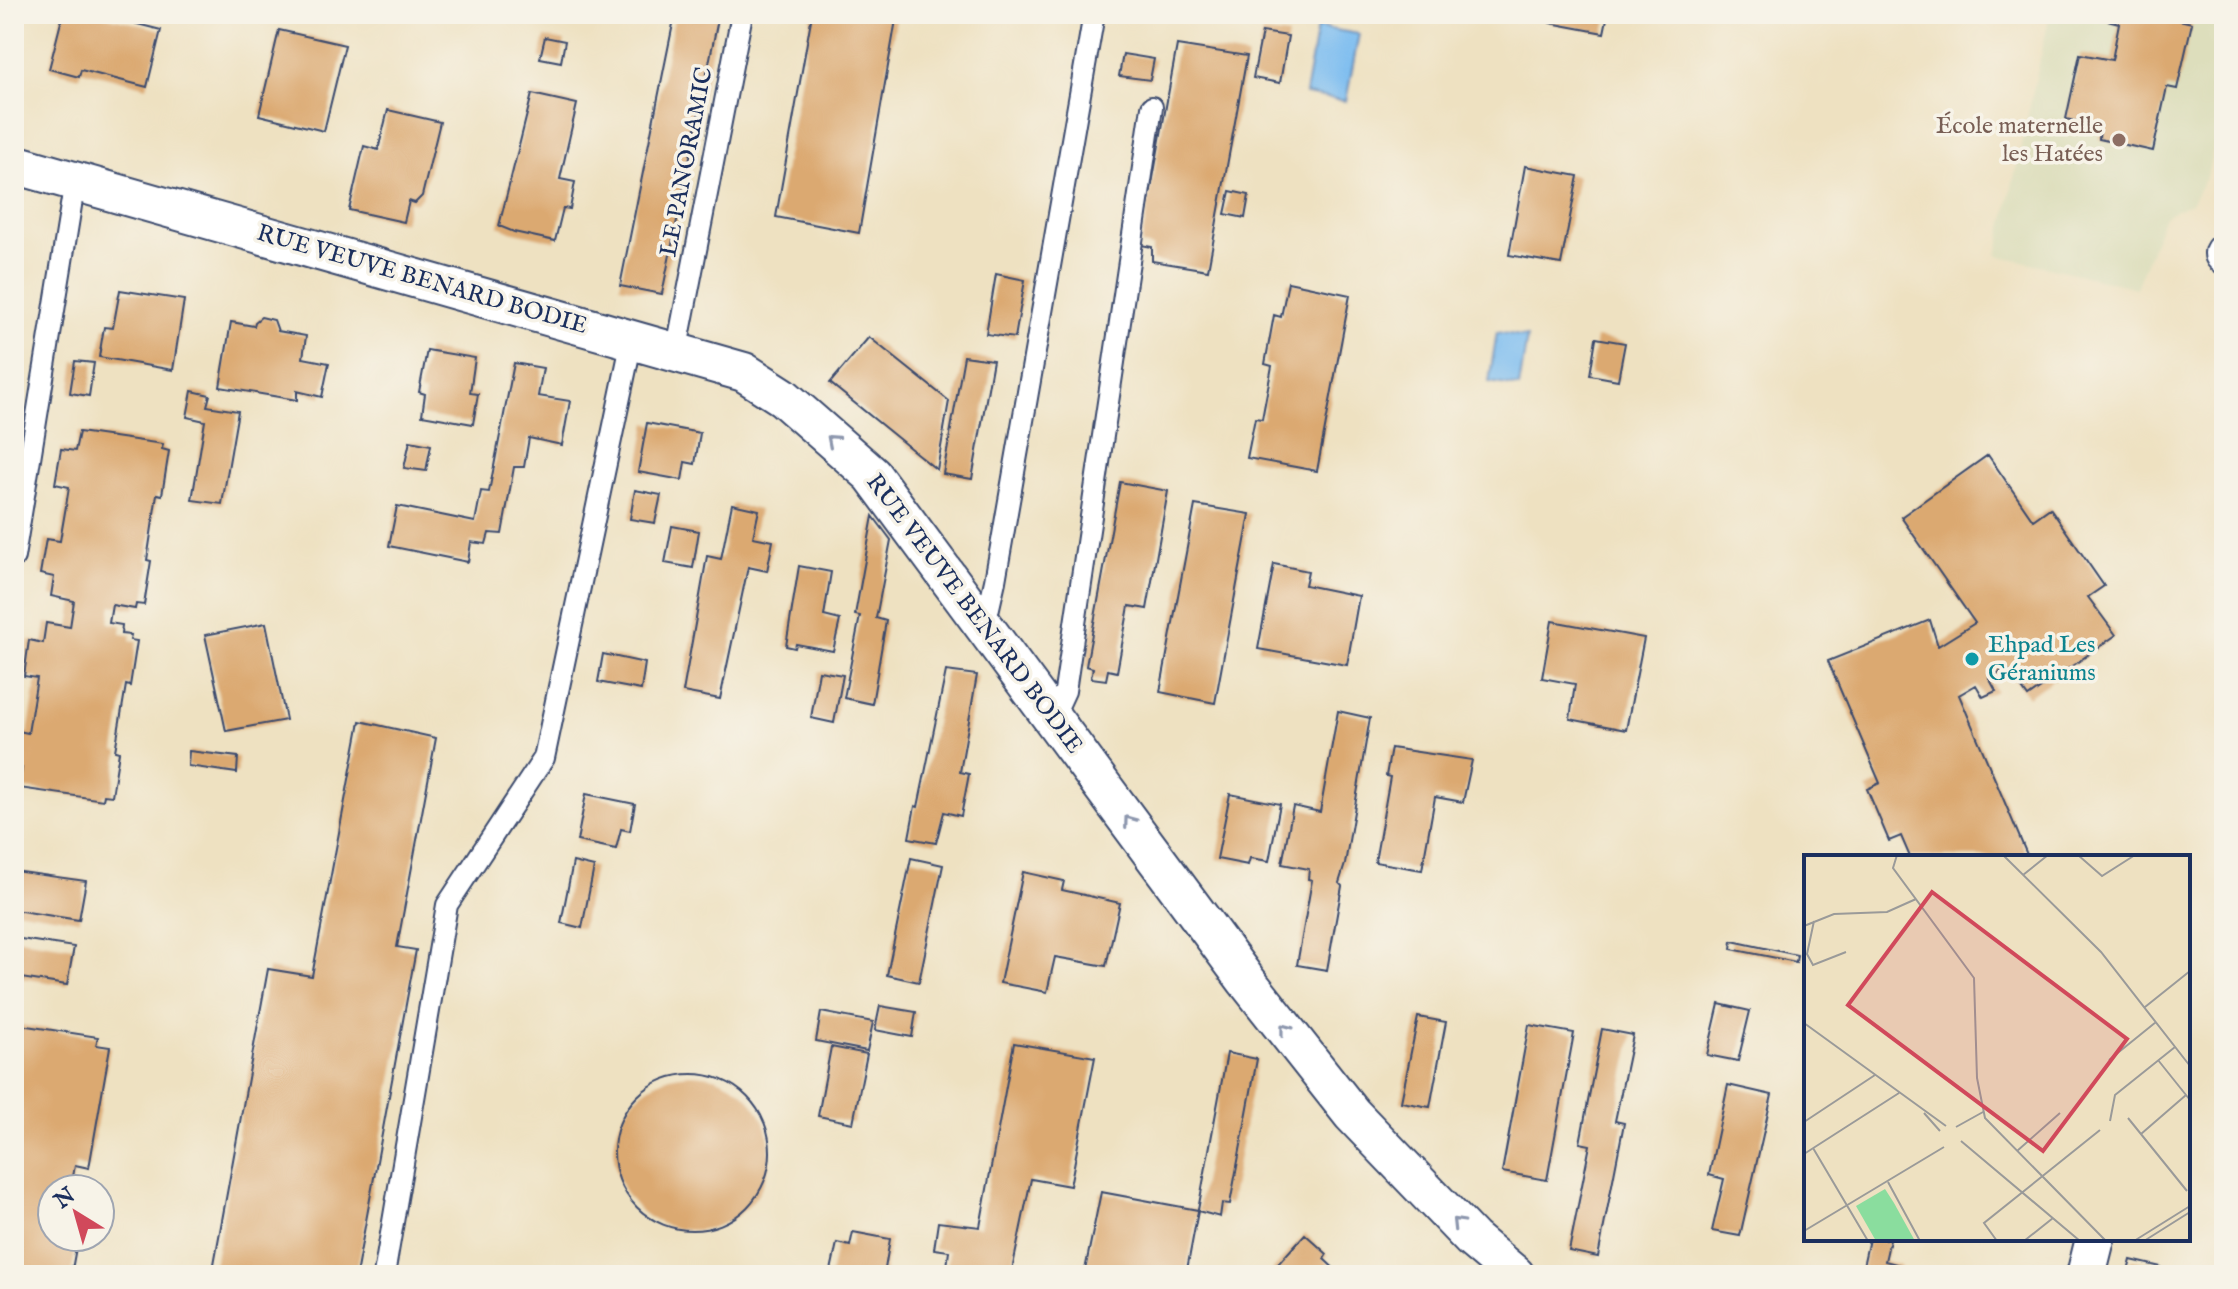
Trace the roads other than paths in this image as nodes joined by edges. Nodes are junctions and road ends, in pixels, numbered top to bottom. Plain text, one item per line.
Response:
1 (742, 14) edge
2 (1094, 14) edge
3 (1152, 107) dead end
4 (14, 164) edge
5 (75, 181) junction
6 (680, 336) junction
7 (632, 340) junction
8 (14, 557) edge
9 (985, 625) junction
10 (1053, 717) junction
11 (2094, 1241) edge
12 (384, 1275) edge
13 (1515, 1275) edge
14 (2086, 1275) edge

1 - 6 lane, LE PANORAMIC
2 - 9 lane
3 - 10 lane
4 - 5 street, RUE VEUVE BENARD BODIE
5 - 7 street, RUE VEUVE BENARD BODIE
5 - 8 lane
6 - 7 street, RUE VEUVE BENARD BODIE
9 -> 6 street, RUE VEUVE BENARD BODIE
7 - 12 lane
9 - 10 street, RUE VEUVE BENARD BODIE
13 -> 10 street, RUE VEUVE BENARD BODIE
11 - 14 street

